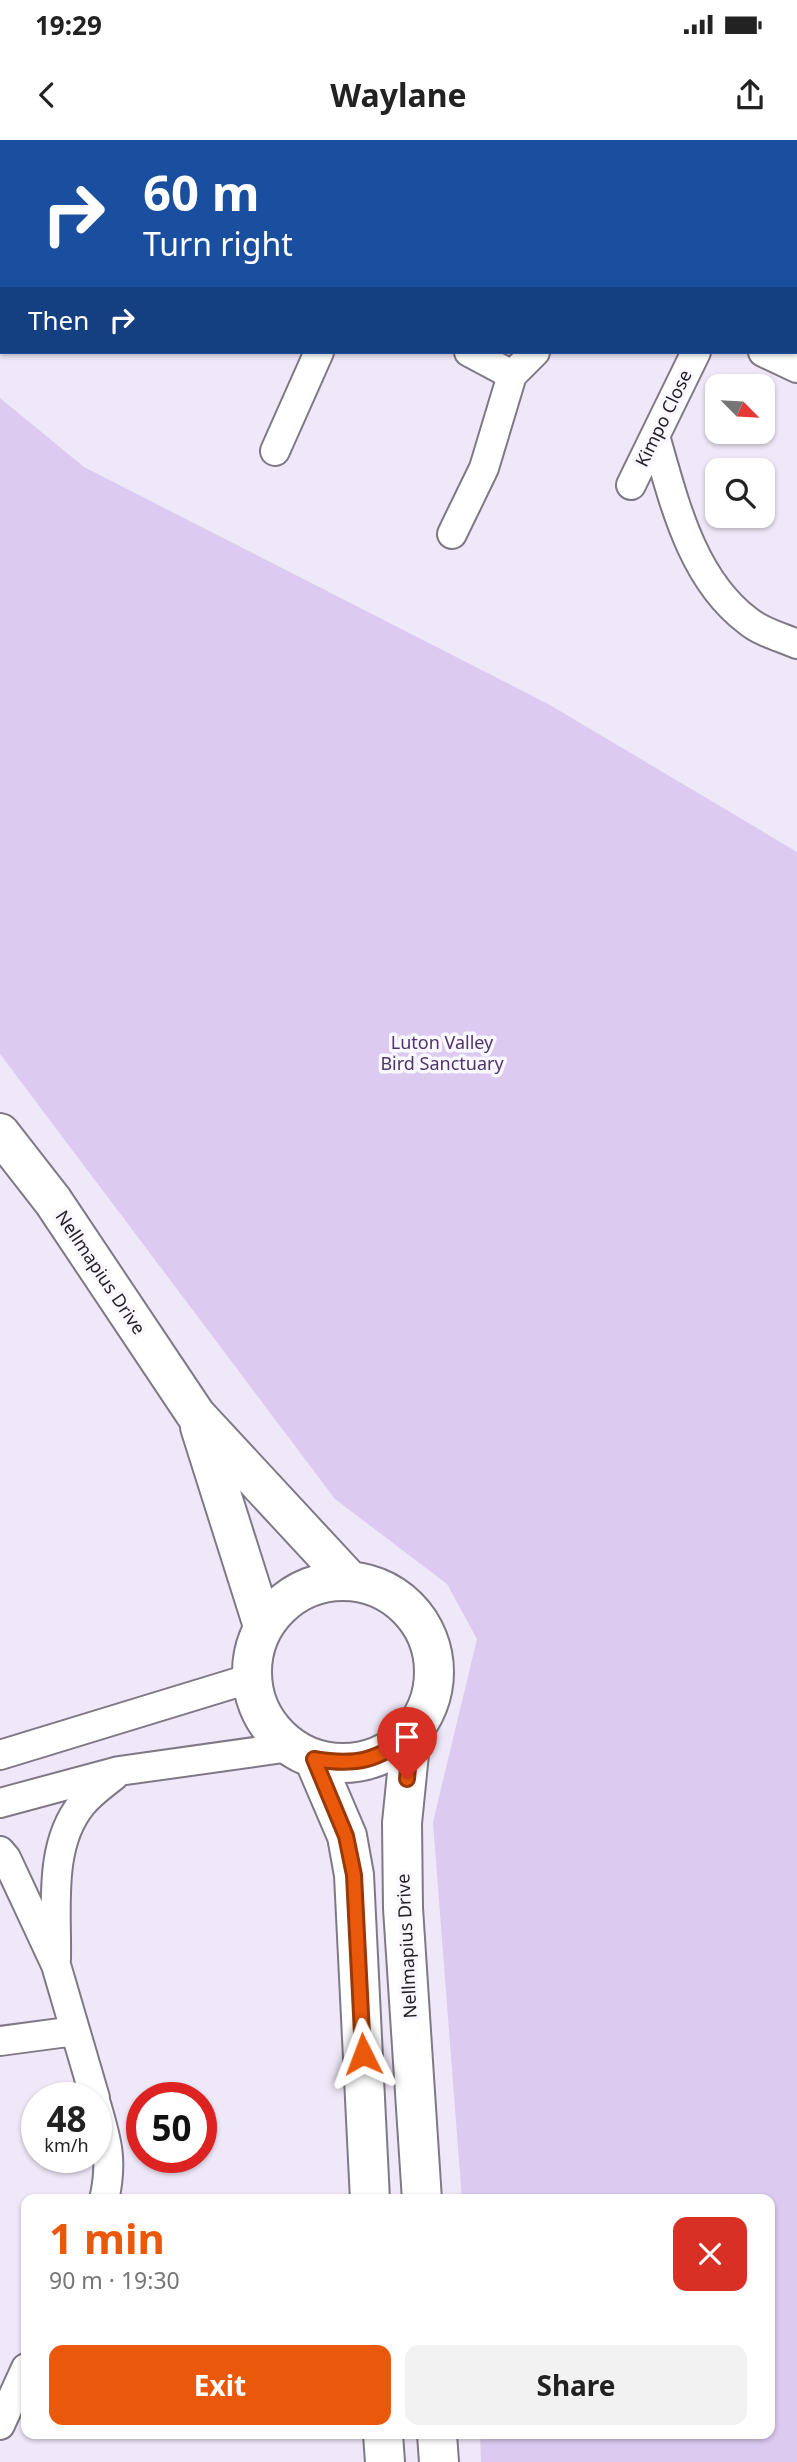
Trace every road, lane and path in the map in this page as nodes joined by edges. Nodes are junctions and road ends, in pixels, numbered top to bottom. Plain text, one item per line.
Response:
1 (317, 354) edge
2 (473, 354) edge
3 (533, 354) edge
4 (695, 354) edge
5 (767, 354) edge
6 (797, 368) edge
7 (512, 375) junction
8 (655, 436) junction
9 (275, 450) dead end
10 (631, 485) dead end
11 (452, 534) dead end
12 (797, 644) edge
13 (0, 1133) edge
14 (196, 1415) junction
15 (349, 1580) junction
16 (264, 1626) junction
17 (252, 1678) junction
18 (411, 1734) junction
19 (302, 1753) junction
20 (0, 1755) edge
21 (119, 1771) junction
22 (0, 1803) edge
23 (0, 1850) edge
24 (55, 1965) junction
25 (75, 2031) junction
26 (0, 2041) edge
27 (89, 2082) edge
28 (110, 2173) edge
29 (105, 2194) edge
30 (370, 2194) edge
31 (422, 2194) edge
32 (21, 2379) edge
33 (0, 2425) edge
34 (383, 2439) edge
35 (437, 2439) edge
36 (385, 2462) edge
37 (439, 2462) edge

1 - 9 street
2 - 7 street
3 - 7 street
4 - 8 street, Kimpo Close
5 - 6 street
7 - 11 street
8 - 10 street, Kimpo Close
8 - 12 street
13 - 14 main road, Nellmapius Drive
14 - 15 main road, Nellmapius Drive
14 - 16 main road, Nellmapius Drive
15 - 16 main road
15 - 18 main road
16 - 17 main road
17 - 19 main road
17 - 20 street
18 - 19 main road
18 - 31 main road, Nellmapius Drive
19 - 21 street
19 - 30 main road
21 - 22 street
21 - 24 street
23 - 24 street
24 - 25 street
25 - 26 street
25 - 27 street
28 - 29 street
32 - 33 street
34 - 36 main road
35 - 37 main road

